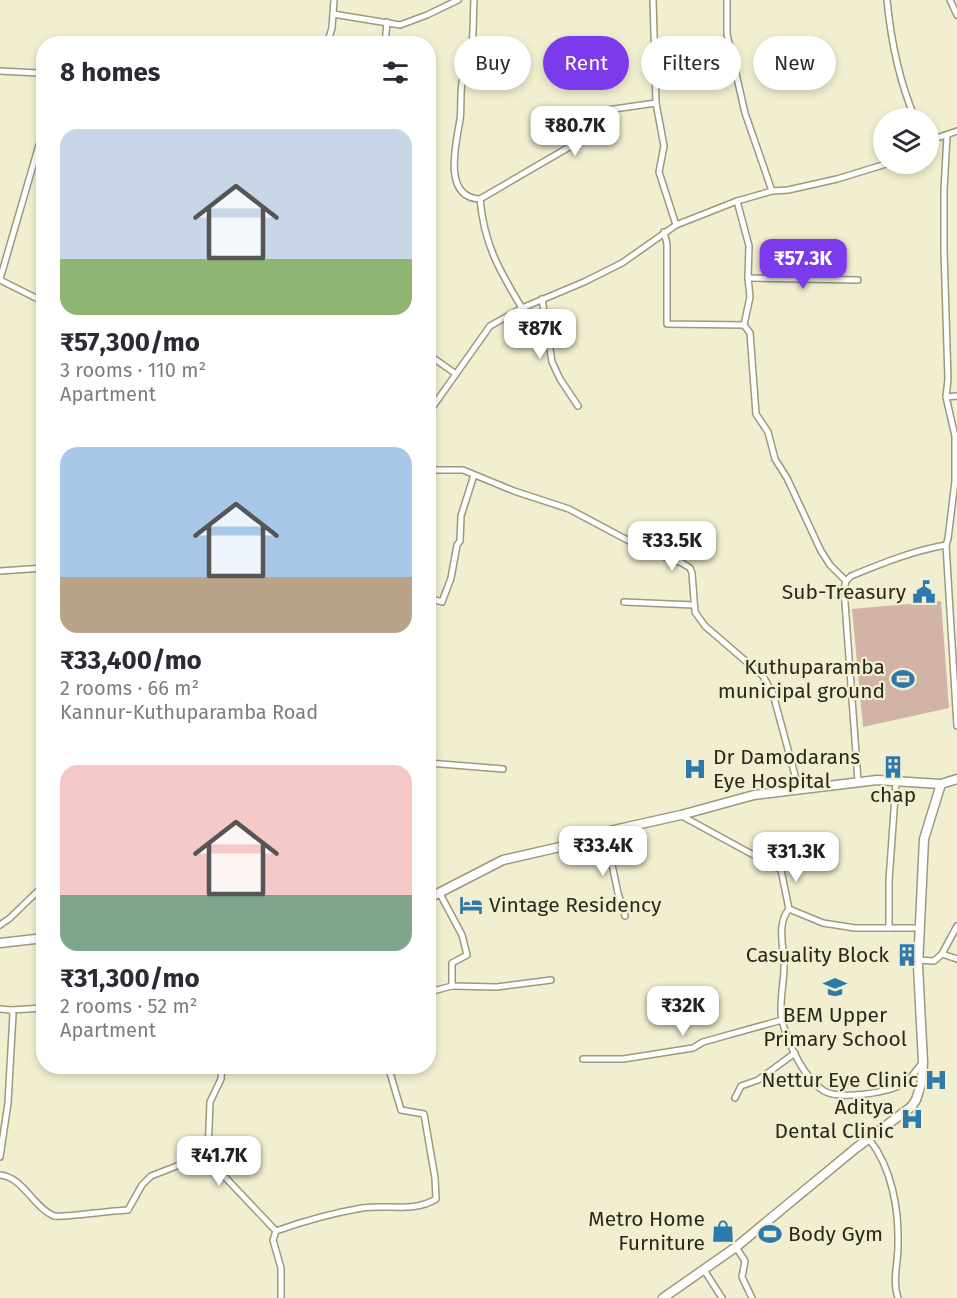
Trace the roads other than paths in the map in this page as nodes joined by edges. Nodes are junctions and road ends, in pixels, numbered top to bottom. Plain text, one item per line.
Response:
1 (334, 0) edge
2 (458, 0) edge
3 (474, 0) edge
4 (653, 0) edge
5 (727, 0) edge
6 (887, 0) edge
7 (950, 0) edge
8 (333, 14) junction
9 (957, 15) edge
10 (387, 22) junction
11 (329, 36) edge
12 (386, 36) edge
13 (0, 71) edge
14 (36, 74) edge
15 (656, 103) junction
16 (911, 108) edge
17 (957, 131) edge
18 (947, 135) junction
19 (939, 138) edge
20 (36, 155) edge
21 (873, 168) edge
22 (772, 191) junction
23 (480, 199) junction
24 (737, 201) junction
25 (676, 225) junction
26 (664, 232) junction
27 (748, 278) junction
28 (0, 280) edge
29 (858, 280) dead end
30 (36, 298) edge
31 (542, 299) junction
32 (522, 308) junction
33 (744, 325) junction
34 (436, 359) edge
35 (456, 374) junction
36 (957, 396) edge
37 (946, 397) junction
38 (436, 402) edge
39 (578, 406) dead end
40 (436, 470) edge
41 (474, 475) junction
42 (957, 540) edge
43 (947, 542) junction
44 (36, 569) edge
45 (0, 572) edge
46 (846, 581) junction
47 (436, 600) edge
48 (624, 602) dead end
49 (694, 605) junction
50 (957, 726) edge
51 (436, 764) edge
52 (503, 769) dead end
53 (957, 778) edge
54 (858, 782) junction
55 (896, 782) junction
56 (941, 784) junction
57 (799, 790) junction
58 (681, 816) junction
59 (605, 832) junction
60 (439, 892) junction
61 (36, 893) edge
62 (436, 894) edge
63 (789, 909) junction
64 (625, 916) dead end
65 (0, 925) edge
66 (957, 926) edge
67 (889, 928) junction
68 (919, 928) junction
69 (36, 939) edge
70 (0, 943) edge
71 (942, 954) junction
72 (957, 959) edge
73 (918, 960) junction
74 (550, 980) dead end
75 (452, 986) junction
76 (436, 990) edge
77 (36, 1008) edge
78 (0, 1009) edge
79 (11, 1010) junction
80 (782, 1020) junction
81 (795, 1053) junction
82 (583, 1059) dead end
83 (923, 1062) junction
84 (221, 1074) edge
85 (390, 1074) edge
86 (735, 1098) dead end
87 (869, 1138) junction
88 (208, 1154) junction
89 (0, 1157) edge
90 (0, 1175) edge
91 (276, 1231) junction
92 (736, 1247) junction
93 (704, 1270) junction
94 (282, 1298) edge
95 (663, 1298) edge
96 (722, 1298) edge
97 (752, 1298) edge
98 (898, 1298) edge

1 - 8 street
2 - 10 street
3 - 23 street
4 - 15 street
5 - 22 street
6 - 16 street
7 - 9 street
8 - 10 street
8 - 11 street
10 - 12 street
13 - 14 street
15 - 23 street
15 - 25 street
17 - 18 street
18 - 19 street
18 - 37 street
20 - 28 street
21 - 22 street
22 - 24 street
23 - 32 street
24 - 25 street
24 - 27 street
25 - 26 street
26 - 31 street
26 - 33 street
27 - 29 street
27 - 33 street
28 - 30 street
31 - 32 street
31 - 39 street
32 - 35 street
33 - 46 street
34 - 35 street
35 - 38 street
36 - 37 street
37 - 43 street
40 - 41 street
41 - 47 street
41 - 49 street
42 - 43 street
43 - 46 street
43 - 50 street
44 - 45 street
46 - 54 street
48 - 49 street
49 - 57 street
51 - 52 street
53 - 56 main road
54 - 55 main road
54 - 57 main road
55 - 56 main road
55 - 67 street
56 - 68 main road
57 - 58 main road
58 - 59 main road
58 - 63 street
59 - 60 main road
59 - 64 street
60 - 62 main road
60 - 75 street
61 - 65 street
63 - 67 street
63 - 80 street
66 - 71 street
67 - 68 street
68 - 73 main road
69 - 70 main road
71 - 72 street
71 - 73 street
73 - 83 main road
74 - 75 street
75 - 76 street
77 - 79 street
78 - 79 street
79 - 89 street
80 - 81 street
80 - 82 street
81 - 83 street
81 - 86 street
83 - 87 main road
84 - 88 street
85 - 91 street
87 - 92 main road
87 - 98 street
88 - 90 street
88 - 91 street
91 - 94 street
92 - 93 main road
92 - 97 street
93 - 95 main road
93 - 96 street

